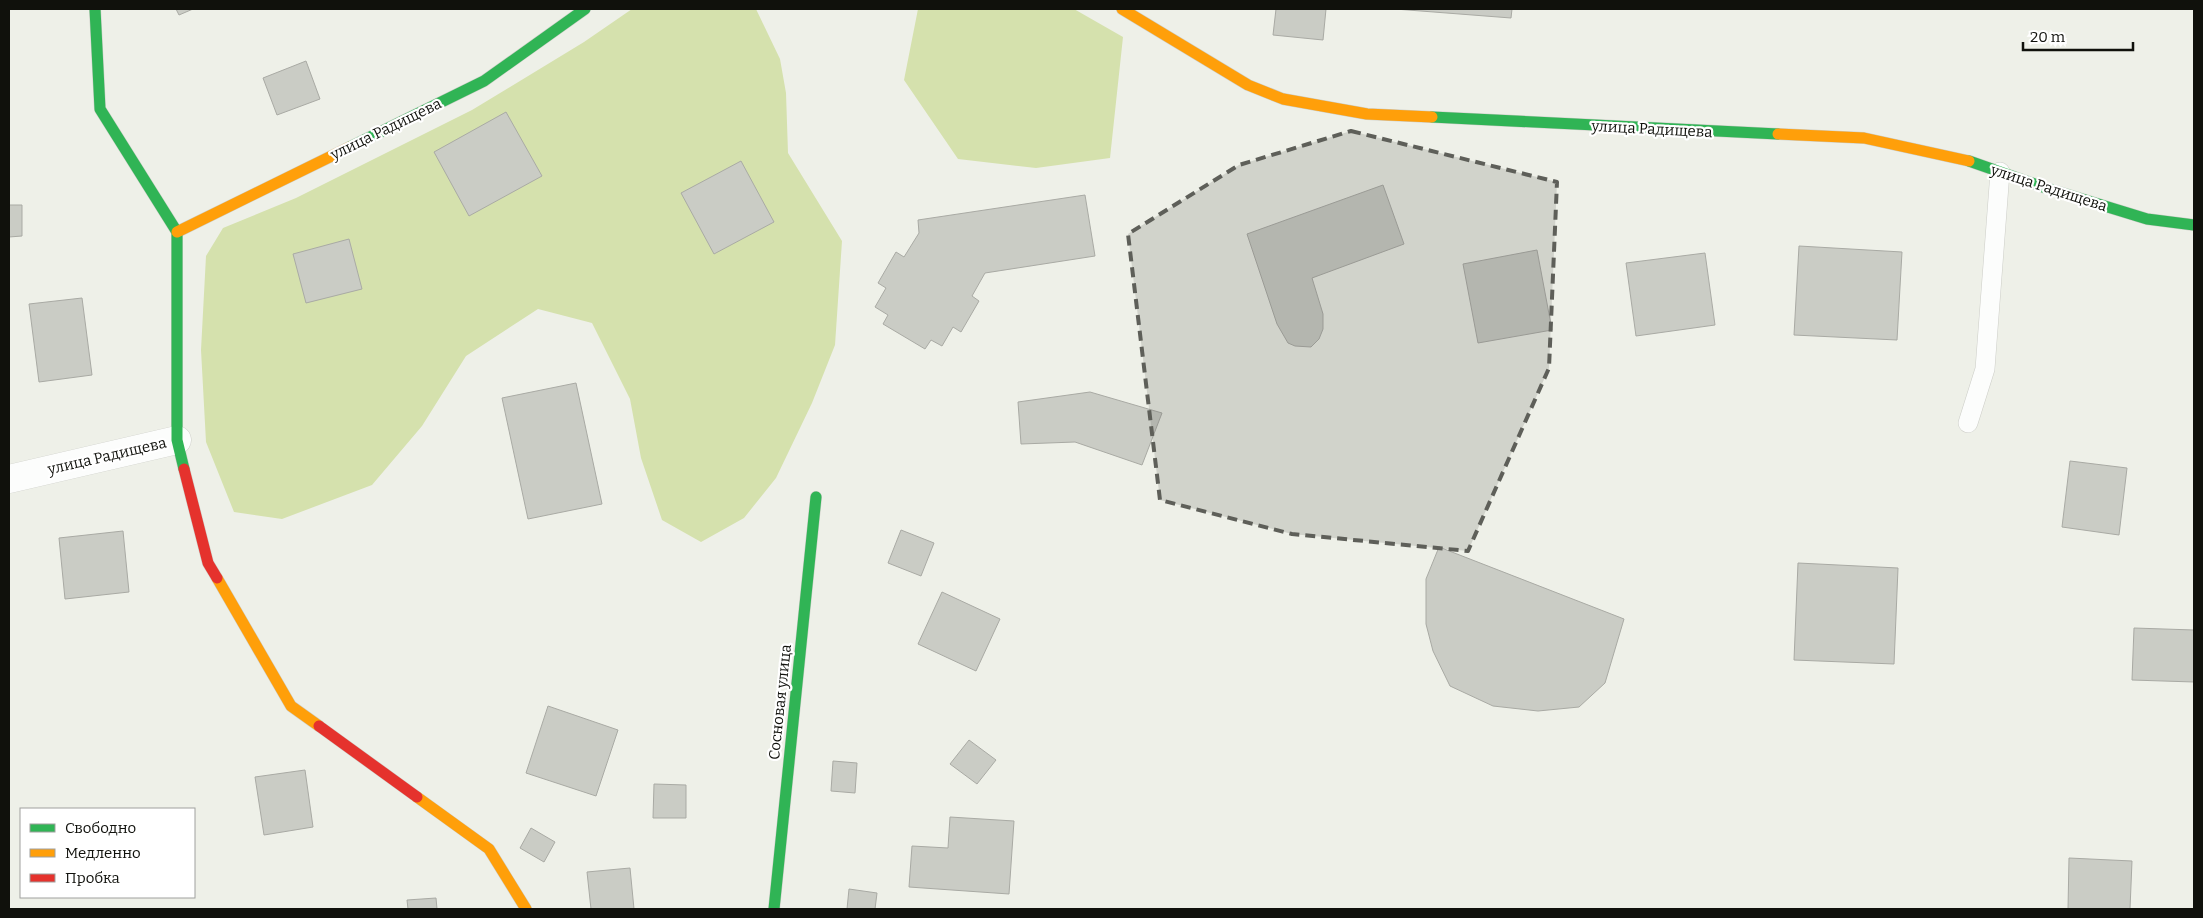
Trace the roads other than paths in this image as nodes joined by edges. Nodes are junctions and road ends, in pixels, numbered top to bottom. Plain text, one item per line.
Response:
1 (95, 9) edge
2 (585, 9) edge
3 (1122, 9) edge
4 (2000, 172) junction
5 (2194, 225) edge
6 (177, 232) junction
7 (1968, 423) dead end
8 (178, 440) junction
9 (9, 479) edge
10 (816, 497) dead end
11 (526, 909) edge
12 (774, 909) edge

1 - 6 street
2 - 6 street, улица Радищева
3 - 4 street, улица Радищева
4 - 5 street, улица Радищева
4 - 7 lane
6 - 8 street, улица Радищева
8 - 9 street, улица Радищева
8 - 11 street
10 - 12 street, Сосновая улица

